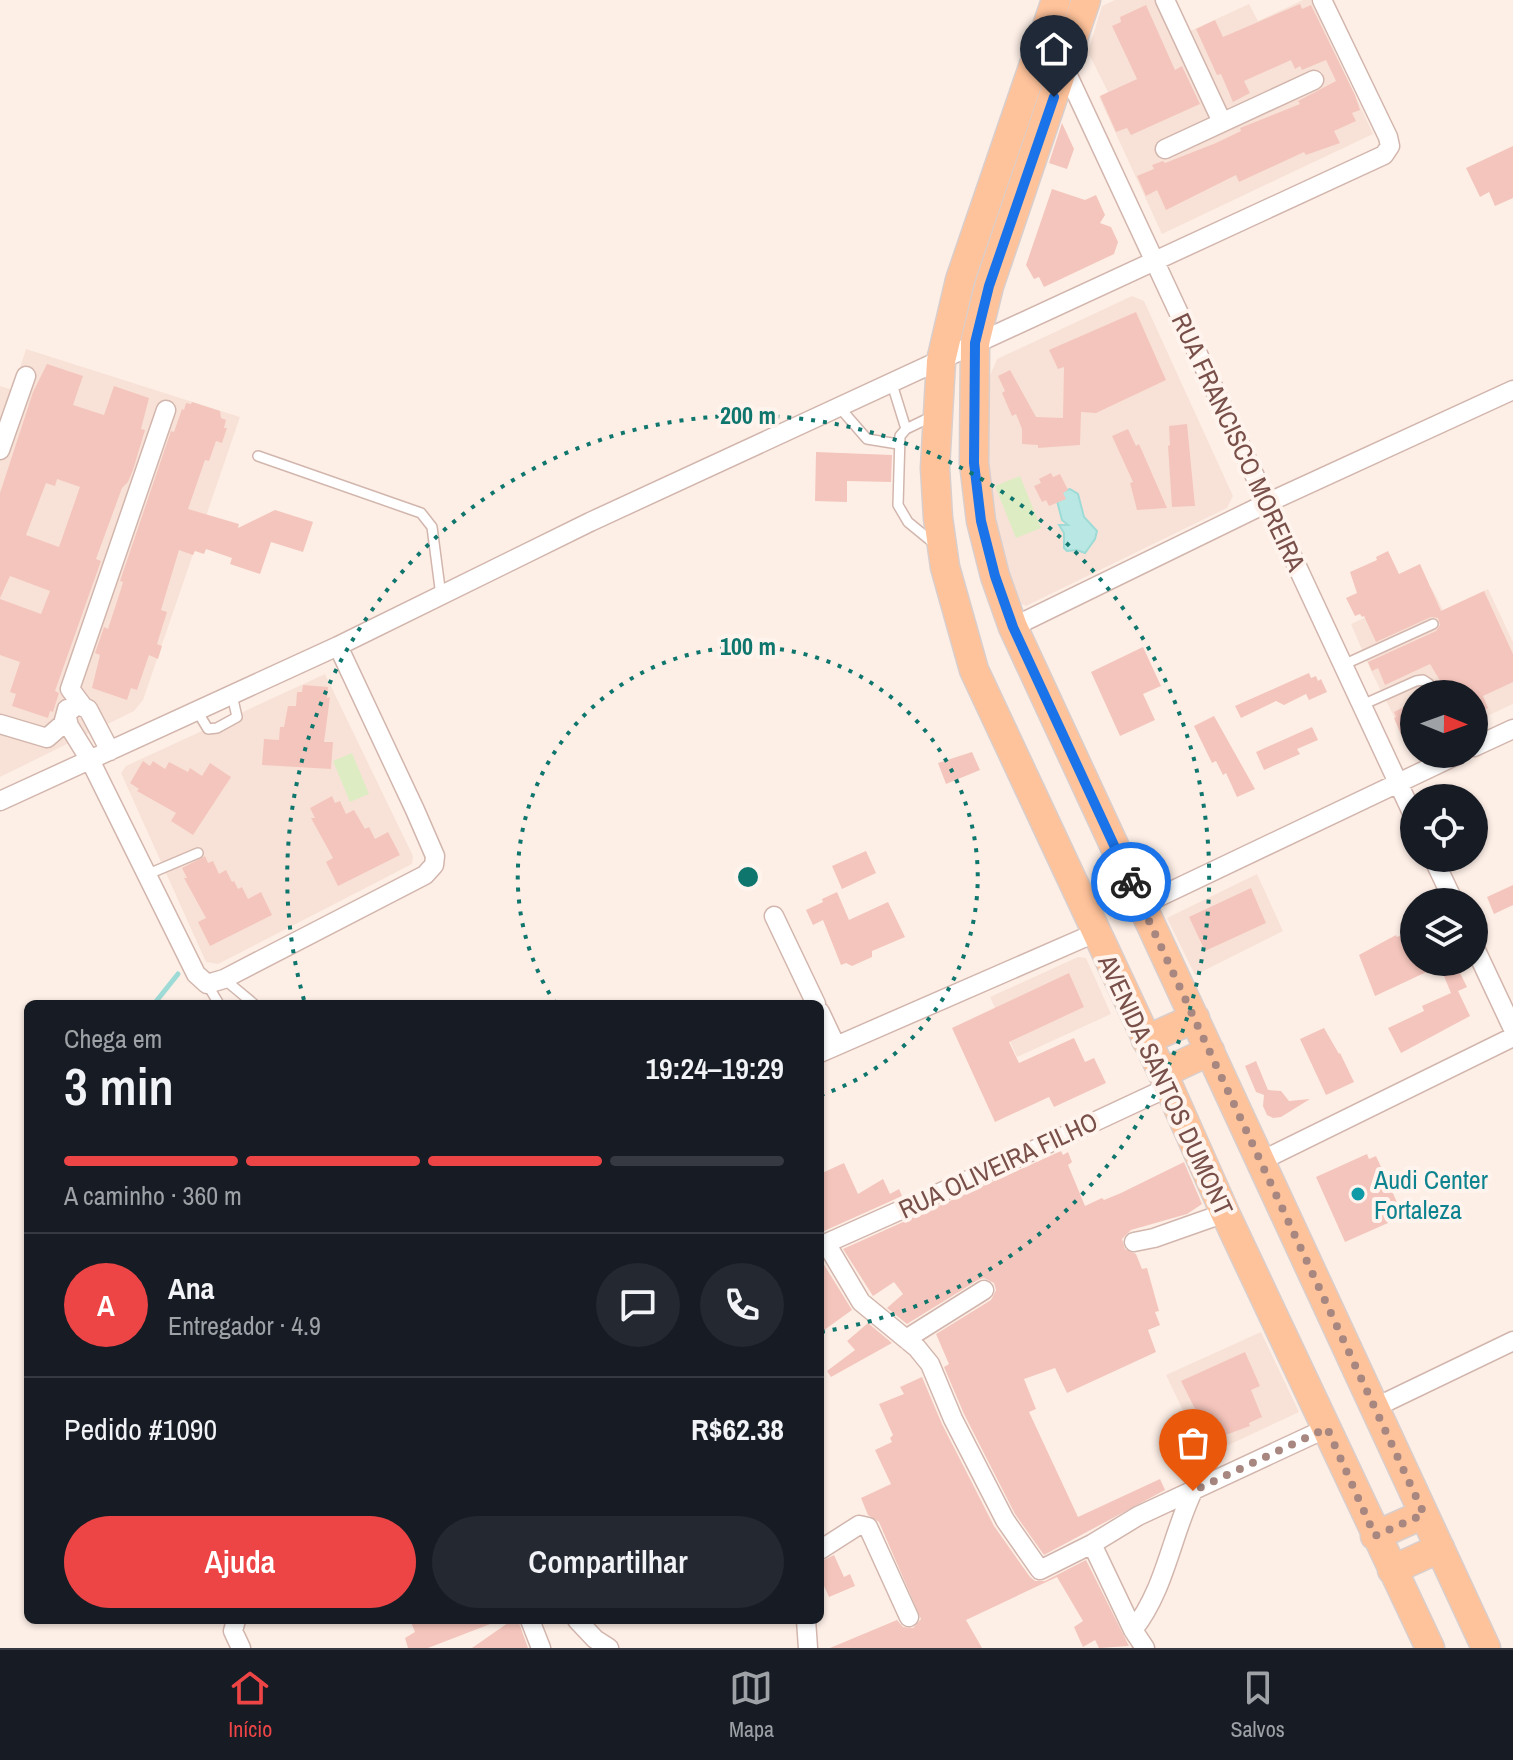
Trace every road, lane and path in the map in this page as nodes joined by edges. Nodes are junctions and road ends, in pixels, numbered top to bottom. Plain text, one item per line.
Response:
1 (1056, 0) edge
2 (1086, 0) edge
3 (1165, 0) edge
4 (1322, 0) edge
5 (1064, 67) junction
6 (1314, 80) dead end
7 (1222, 122) junction
8 (1165, 149) dead end
9 (1154, 260) junction
10 (960, 280) junction
11 (989, 286) junction
12 (975, 343) junction
13 (941, 361) junction
14 (26, 376) dead end
15 (892, 384) junction
16 (1513, 390) edge
17 (840, 408) junction
18 (166, 410) dead end
19 (936, 414) junction
20 (906, 429) junction
21 (898, 444) junction
22 (0, 450) edge
23 (258, 456) dead end
24 (1267, 503) junction
25 (943, 550) junction
26 (441, 596) junction
27 (1433, 624) dead end
28 (1013, 627) junction
29 (338, 646) junction
30 (1343, 665) junction
31 (1400, 688) edge
32 (1362, 705) junction
33 (74, 710) junction
34 (0, 724) edge
35 (1513, 729) edge
36 (73, 734) junction
37 (47, 738) junction
38 (1488, 741) edge
39 (110, 751) junction
40 (90, 760) junction
41 (1430, 768) edge
42 (1398, 783) junction
43 (1400, 787) edge
44 (0, 801) edge
45 (198, 853) dead end
46 (146, 875) junction
47 (1142, 905) junction
48 (774, 916) dead end
49 (1095, 933) junction
50 (1488, 976) edge
51 (215, 981) junction
52 (218, 1000) edge
53 (247, 1000) edge
54 (814, 1000) edge
55 (1195, 1018) junction
56 (1513, 1029) edge
57 (1513, 1037) edge
58 (1146, 1040) junction
59 (828, 1049) edge
60 (1210, 1051) junction
61 (1166, 1080) junction
62 (1261, 1161) junction
63 (1225, 1213) junction
64 (1134, 1242) dead end
65 (824, 1244) edge
66 (824, 1246) edge
67 (984, 1290) dead end
68 (906, 1339) junction
69 (1513, 1341) edge
70 (1376, 1407) junction
71 (1327, 1428) junction
72 (1193, 1491) junction
73 (1424, 1514) junction
74 (1375, 1536) junction
75 (1092, 1544) junction
76 (824, 1547) edge
77 (1440, 1548) junction
78 (1392, 1570) junction
79 (909, 1617) dead end
80 (235, 1624) edge
81 (532, 1624) edge
82 (581, 1624) edge
83 (806, 1624) edge
84 (1133, 1630) junction
85 (241, 1648) edge
86 (541, 1648) edge
87 (609, 1648) edge
88 (808, 1648) edge
89 (1145, 1648) edge
90 (1430, 1648) edge
91 (1486, 1648) edge

1 - 10 main road, AVENIDA SANTOS DUMONT
2 - 5 main road, AVENIDA SANTOS DUMONT
3 - 7 street
4 - 9 street
5 - 9 street, RUA FRANCISCO MOREIRA
5 - 11 main road, AVENIDA SANTOS DUMONT
6 - 7 street
7 - 8 street
9 - 12 street
9 - 24 street, RUA FRANCISCO MOREIRA
10 - 11 main road
10 - 13 main road, AVENIDA SANTOS DUMONT
11 - 12 main road, AVENIDA SANTOS DUMONT
12 - 13 street
12 - 28 main road, AVENIDA SANTOS DUMONT
13 - 15 street
13 - 19 main road, AVENIDA SANTOS DUMONT
14 - 22 street
15 - 17 street
15 - 20 lane
16 - 24 street
17 - 21 lane
17 - 26 street
18 - 33 street
19 - 20 lane
19 - 25 main road, AVENIDA SANTOS DUMONT
20 - 21 lane
21 - 25 lane
23 - 26 lane
24 - 28 street
24 - 30 street, RUA FRANCISCO MOREIRA
25 - 49 main road, AVENIDA SANTOS DUMONT
26 - 29 street
27 - 30 lane
28 - 47 main road, AVENIDA SANTOS DUMONT
29 - 39 street
29 - 51 street
30 - 32 street, RUA FRANCISCO MOREIRA
31 - 32 lane
32 - 42 street, RUA FRANCISCO MOREIRA
33 - 36 street
33 - 37 street
33 - 39 street
34 - 37 street
35 - 38 street
36 - 37 street
36 - 40 street
39 - 40 street
40 - 44 street
40 - 46 street
41 - 42 street
42 - 43 street, RUA FRANCISCO MOREIRA
42 - 47 street
45 - 46 lane
46 - 51 street
47 - 55 main road, AVENIDA SANTOS DUMONT
48 - 54 street
49 - 58 main road, AVENIDA SANTOS DUMONT
49 - 59 street
50 - 56 street
51 - 52 lane
51 - 53 lane
55 - 58 main road
55 - 60 main road, AVENIDA SANTOS DUMONT
57 - 62 street
58 - 61 main road, AVENIDA SANTOS DUMONT
60 - 61 main road
60 - 62 main road, AVENIDA SANTOS DUMONT
61 - 63 main road, AVENIDA SANTOS DUMONT
61 - 65 street, RUA OLIVEIRA FILHO
62 - 70 main road, AVENIDA SANTOS DUMONT
63 - 64 street
63 - 71 main road, AVENIDA SANTOS DUMONT
66 - 68 street, RUA OLIVEIRA FILHO
67 - 68 street
68 - 75 street, RUA OLIVEIRA FILHO
69 - 70 street
70 - 73 main road, AVENIDA SANTOS DUMONT
71 - 72 street
71 - 74 main road, AVENIDA SANTOS DUMONT
72 - 75 street
72 - 84 street
73 - 74 main road
73 - 77 main road, AVENIDA SANTOS DUMONT
74 - 78 main road, AVENIDA SANTOS DUMONT
75 - 84 street
76 - 79 street
77 - 78 main road
77 - 91 main road, AVENIDA SANTOS DUMONT
78 - 90 main road, AVENIDA SANTOS DUMONT
80 - 85 street
81 - 86 street
82 - 87 street
83 - 88 street
84 - 89 street

